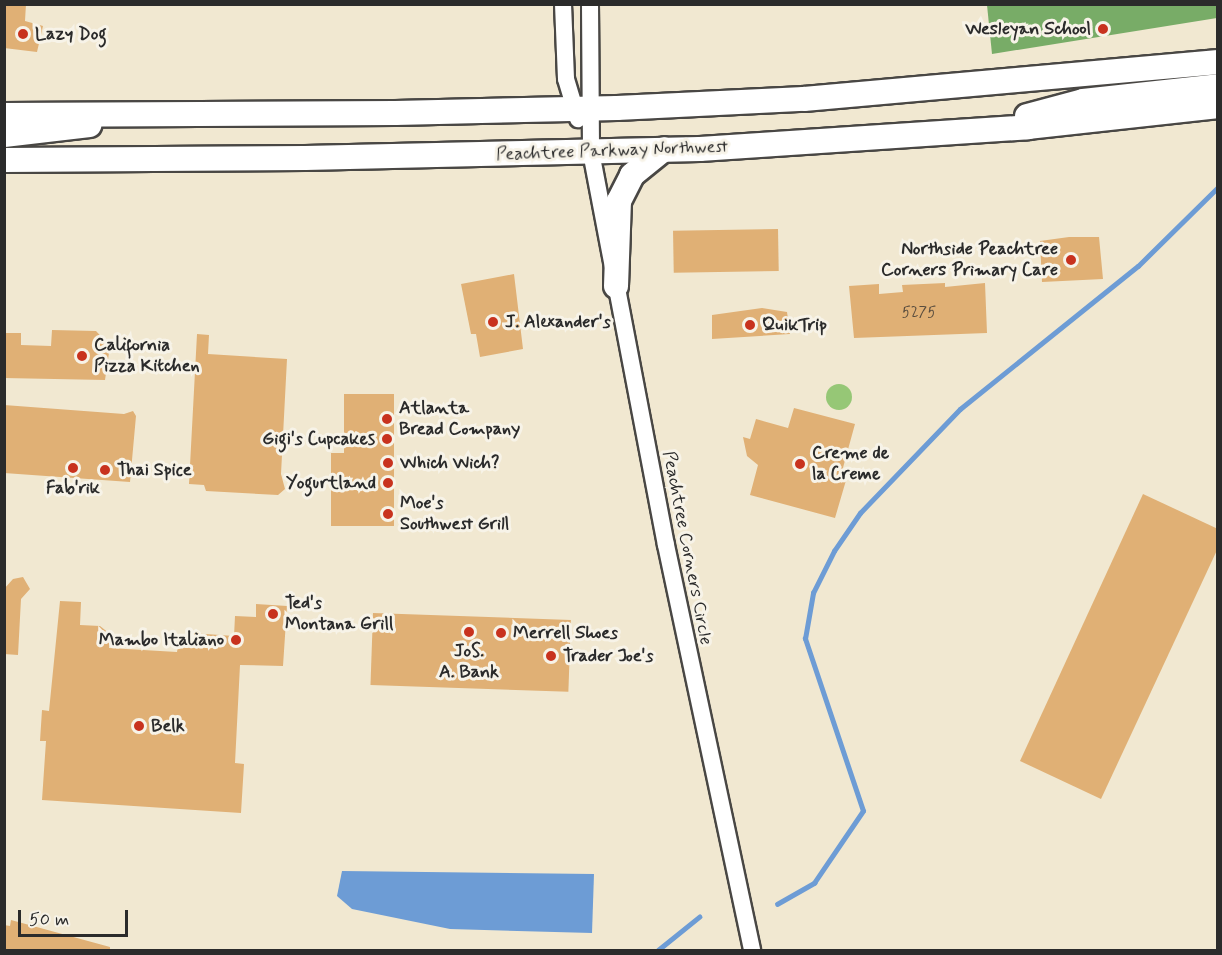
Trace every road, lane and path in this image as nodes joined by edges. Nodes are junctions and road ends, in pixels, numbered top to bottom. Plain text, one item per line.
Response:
1 (563, 4) edge
2 (590, 4) edge
3 (1218, 62) edge
4 (1218, 86) edge
5 (1218, 106) edge
6 (582, 109) junction
7 (129, 114) junction
8 (4, 115) edge
9 (1001, 129) junction
10 (4, 135) edge
11 (664, 149) junction
12 (591, 152) junction
13 (4, 160) edge
14 (616, 286) junction
15 (752, 951) edge

1 - 6 street, Peachtree Corners Circle
2 - 6 street, Peachtree Corners Circle
3 - 6 highway
4 - 9 highway
5 - 9 highway, Peachtree Parkway Northwest
6 - 7 highway
6 - 12 street, Peachtree Corners Circle
7 - 8 highway
7 - 10 highway
9 - 11 highway, Peachtree Parkway Northwest
11 - 12 highway, Peachtree Parkway Northwest
11 - 14 highway
12 - 13 highway, Peachtree Parkway Northwest
12 - 14 street, Peachtree Corners Circle
14 - 15 street, Peachtree Corners Circle

